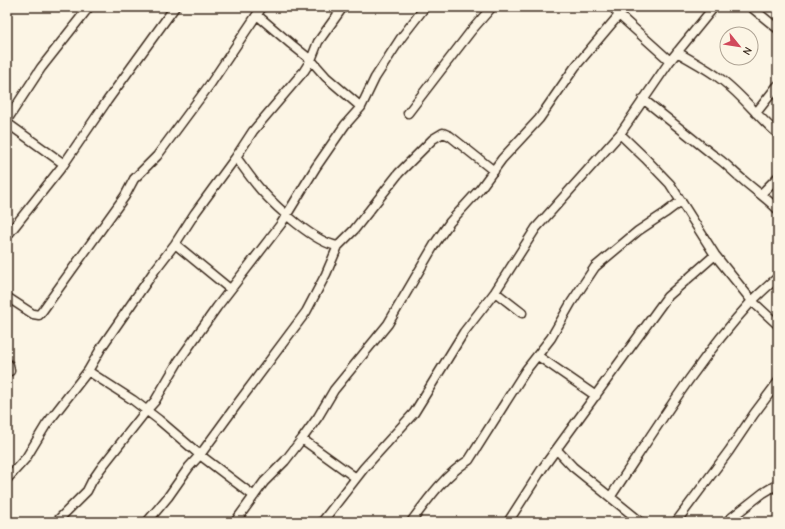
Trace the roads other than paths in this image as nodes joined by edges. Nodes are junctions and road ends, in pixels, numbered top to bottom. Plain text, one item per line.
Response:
1 (89, 7) edge
2 (175, 7) edge
3 (262, 7) edge
4 (343, 7) edge
5 (425, 7) edge
6 (492, 7) edge
7 (613, 7) edge
8 (714, 7) edge
9 (751, 7) edge
10 (258, 15) junction
11 (619, 15) junction
12 (778, 29) edge
13 (677, 52) junction
14 (311, 60) junction
15 (670, 61) junction
16 (778, 85) edge
17 (643, 99) junction
18 (361, 107) junction
19 (408, 113) dead end
20 (756, 113) junction
21 (7, 120) edge
22 (7, 123) edge
23 (620, 134) junction
24 (778, 134) edge
25 (236, 157) junction
26 (64, 164) junction
27 (494, 171) junction
28 (778, 177) edge
29 (761, 194) junction
30 (681, 201) junction
31 (778, 210) edge
32 (287, 215) junction
33 (7, 236) edge
34 (175, 244) junction
35 (338, 246) junction
36 (715, 255) junction
37 (778, 277) edge
38 (230, 289) junction
39 (494, 292) junction
40 (7, 297) edge
41 (752, 301) junction
42 (522, 313) dead end
43 (778, 325) edge
44 (538, 356) junction
45 (88, 371) junction
46 (778, 382) edge
47 (596, 396) junction
48 (146, 410) junction
49 (302, 438) junction
50 (556, 450) junction
51 (200, 455) junction
52 (356, 478) junction
53 (7, 479) edge
54 (778, 484) edge
55 (254, 496) junction
56 (611, 496) junction
57 (56, 522) edge
58 (147, 522) edge
59 (235, 522) edge
60 (322, 522) edge
61 (411, 522) edge
62 (508, 522) edge
63 (641, 522) edge
64 (676, 522) edge
65 (726, 522) edge

1 - 21 street
2 - 26 street
3 - 10 street
4 - 14 street
5 - 18 street
6 - 19 street
7 - 11 street
8 - 13 street
9 - 12 street
10 - 14 street
10 - 40 street
11 - 15 street
11 - 27 street
13 - 15 street
13 - 20 street
14 - 18 street
14 - 25 street
15 - 17 street
16 - 20 street
17 - 23 street
17 - 29 street
18 - 32 street
20 - 24 street
22 - 26 street
23 - 30 street
23 - 39 street
25 - 32 street
25 - 34 street
26 - 33 street
27 - 35 street
27 - 49 street
28 - 29 street
29 - 31 street
30 - 36 street
30 - 44 street
32 - 35 street
32 - 38 street
34 - 38 street
34 - 45 street
35 - 51 street
36 - 41 street
36 - 47 street
37 - 41 street
38 - 48 street
39 - 42 street
39 - 52 street
41 - 43 street
41 - 56 street
44 - 47 street
44 - 61 street
45 - 48 street
45 - 53 street
46 - 64 street
47 - 50 street
48 - 51 street
48 - 57 street
49 - 52 street
49 - 55 street
50 - 56 street
50 - 62 street
51 - 55 street
51 - 58 street
52 - 60 street
54 - 65 street
55 - 59 street
56 - 63 street

